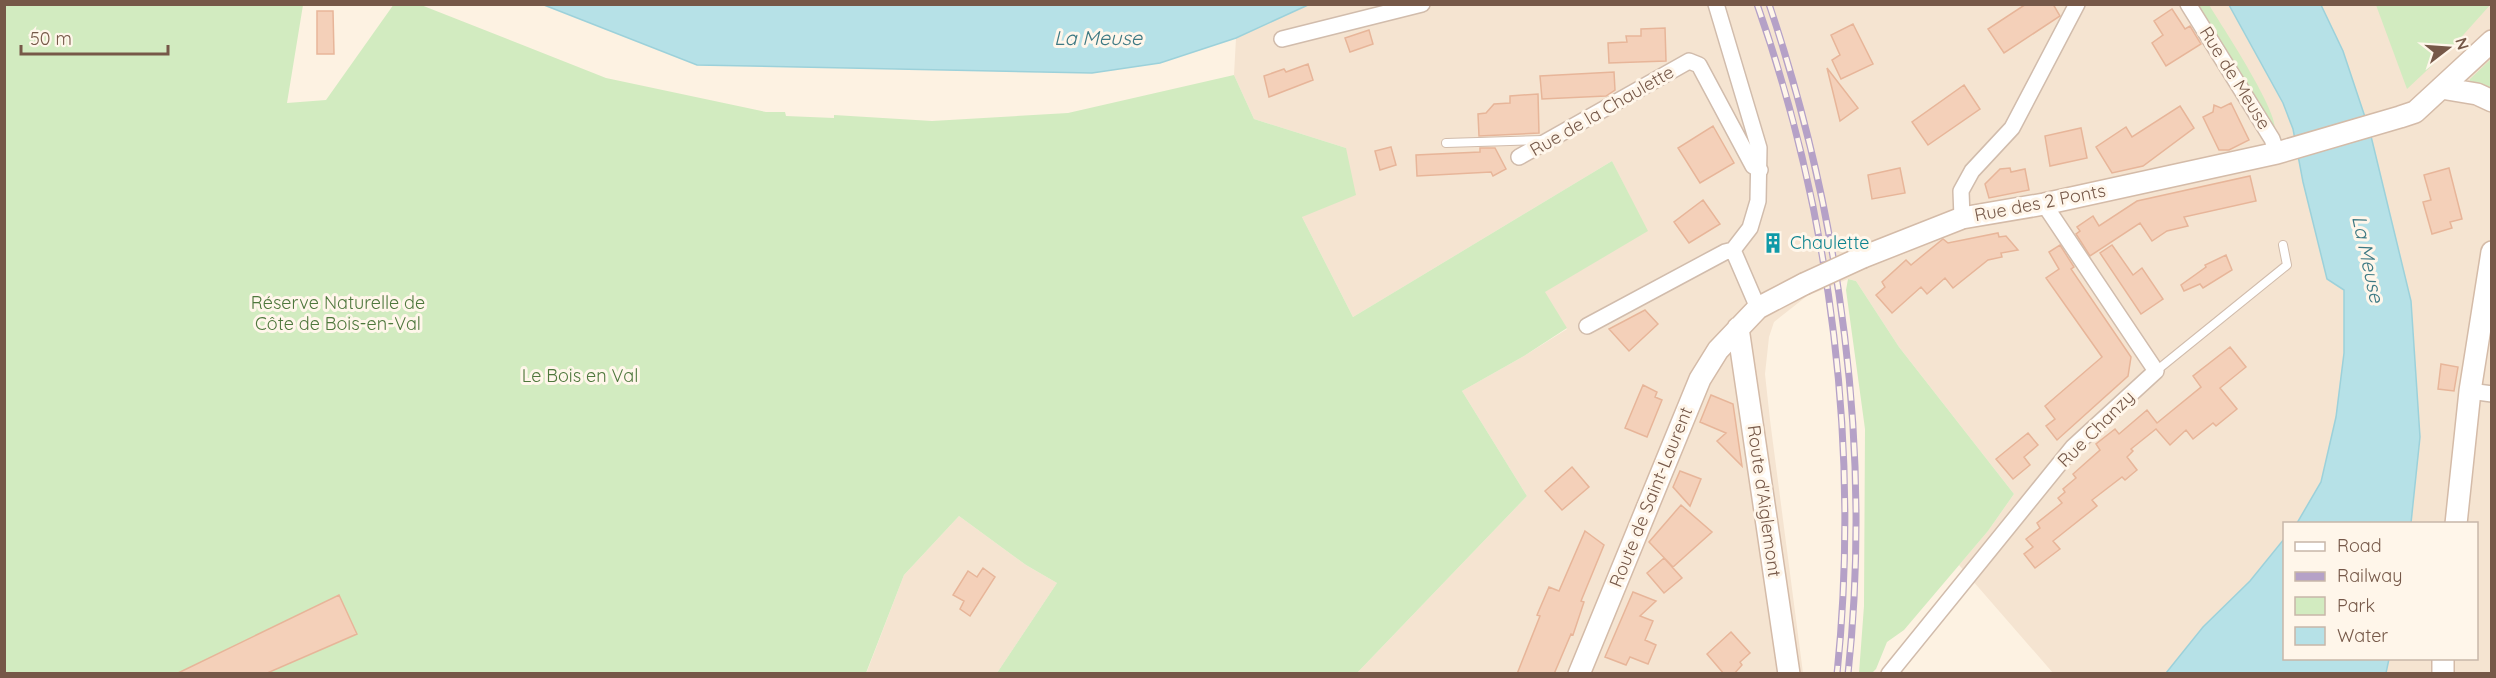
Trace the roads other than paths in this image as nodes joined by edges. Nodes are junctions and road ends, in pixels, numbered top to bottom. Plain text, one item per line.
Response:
1 (1422, 4) edge
2 (1716, 4) edge
3 (2077, 4) edge
4 (2188, 4) edge
5 (1282, 39) dead end
6 (2492, 41) edge
7 (2441, 88) junction
8 (2492, 100) edge
9 (1551, 140) junction
10 (1446, 143) dead end
11 (2282, 152) junction
12 (1520, 157) dead end
13 (1760, 170) junction
14 (2044, 204) junction
15 (1962, 218) junction
16 (2283, 245) dead end
17 (1733, 250) junction
18 (2492, 252) edge
19 (1758, 308) junction
20 (1587, 326) dead end
21 (1738, 328) junction
22 (2156, 370) junction
23 (2470, 391) junction
24 (2492, 394) edge
25 (2456, 522) edge
26 (1579, 674) edge
27 (1789, 674) edge
28 (1889, 674) edge

1 - 5 street
2 - 13 street
3 - 15 street
4 - 11 street, Rue de Meuse
6 - 7 street, Rue des 2 Ponts
7 - 8 street
7 - 11 street, Rue des 2 Ponts
9 - 10 lane
9 - 12 street, Rue de la Chaulette
9 - 13 street, Rue de la Chaulette
11 - 14 street, Rue des 2 Ponts
13 - 17 street
14 - 15 street, Rue des 2 Ponts
14 - 22 street
15 - 19 street, Rue des 2 Ponts, bridge
16 - 22 lane
17 - 19 street
17 - 20 street
18 - 23 street
19 - 21 street, Route de Saint-Laurent
21 - 26 street, Route de Saint-Laurent
21 - 27 street, Route d'Aiglemont
22 - 28 street, Rue Chanzy
23 - 24 street
23 - 25 street

